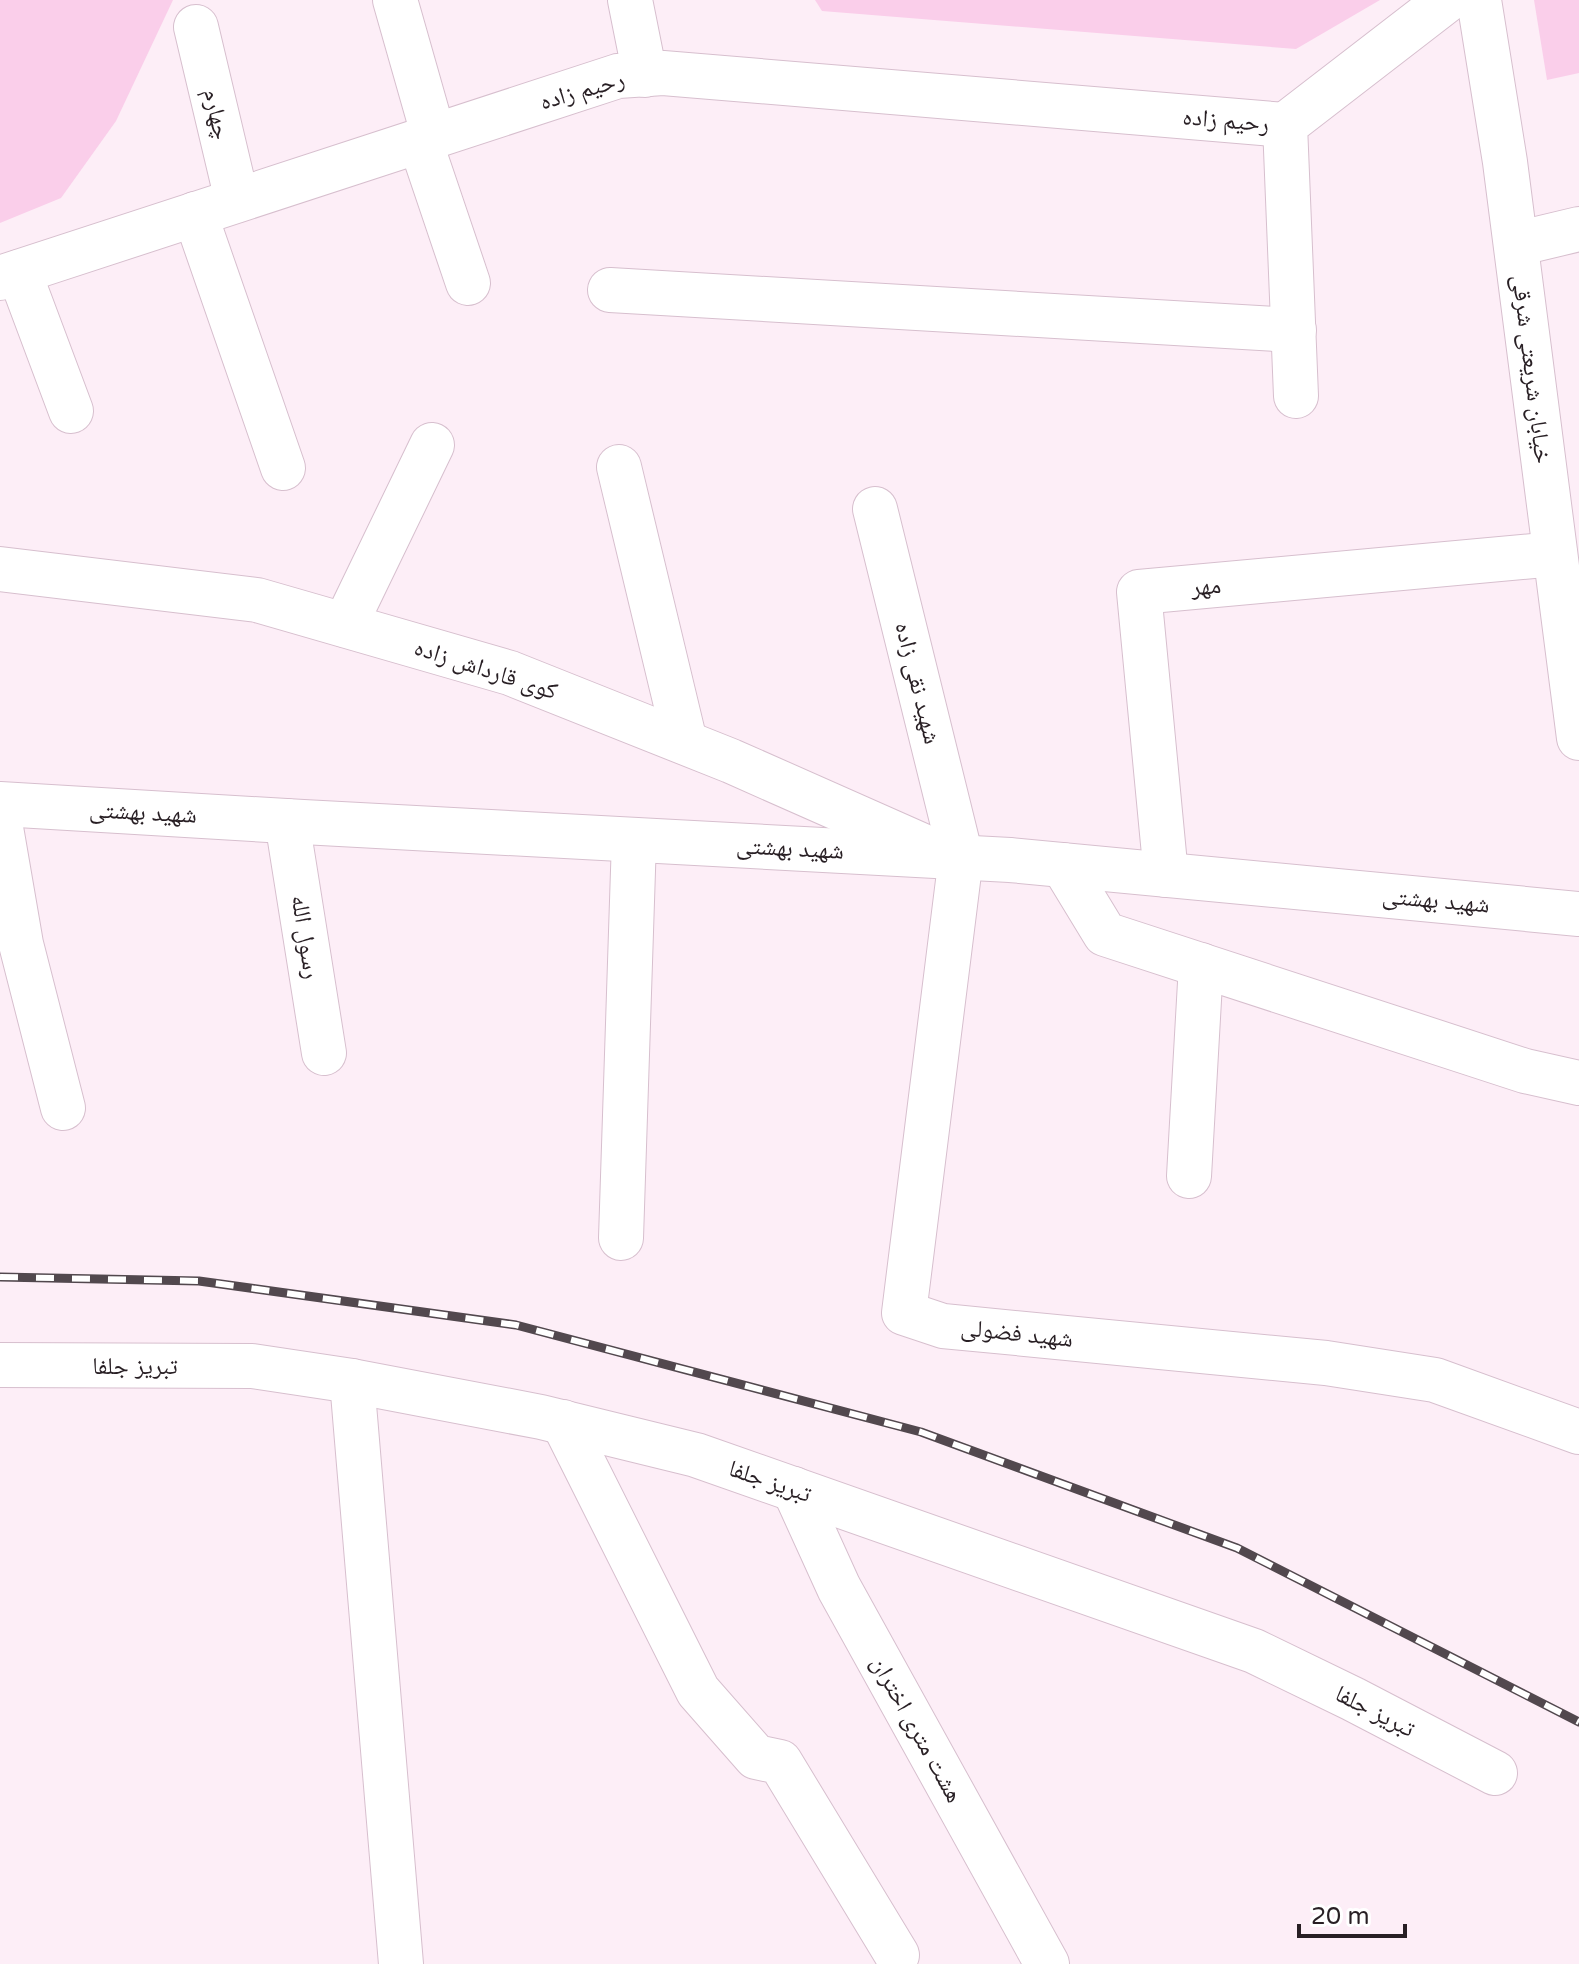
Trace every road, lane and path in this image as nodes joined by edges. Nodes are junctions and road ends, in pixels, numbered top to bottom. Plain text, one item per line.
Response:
1 (395, 0) edge
2 (630, 0) edge
3 (1447, 0) edge
4 (1479, 0) edge
5 (196, 27) dead end
6 (645, 75) junction
7 (1285, 125) junction
8 (427, 139) junction
9 (237, 200) junction
10 (195, 214) junction
11 (1579, 229) edge
12 (1516, 244) junction
13 (10, 275) edge
14 (468, 283) dead end
15 (610, 290) dead end
16 (1294, 330) junction
17 (1296, 396) dead end
18 (71, 411) dead end
19 (432, 445) dead end
20 (619, 467) dead end
21 (283, 468) dead end
22 (875, 509) dead end
23 (1555, 554) junction
24 (0, 569) edge
25 (345, 625) junction
26 (1576, 683) edge
27 (1579, 738) edge
28 (685, 742) junction
29 (0, 804) edge
30 (287, 821) junction
31 (0, 822) edge
32 (634, 840) junction
33 (954, 857) junction
34 (1063, 865) junction
35 (1166, 875) junction
36 (1579, 914) edge
37 (1201, 965) junction
38 (324, 1053) dead end
39 (1579, 1083) edge
40 (63, 1108) dead end
41 (1189, 1176) dead end
42 (621, 1238) dead end
43 (0, 1365) edge
44 (352, 1381) junction
45 (563, 1422) junction
46 (1579, 1432) edge
47 (794, 1489) junction
48 (1495, 1773) dead end
49 (897, 1955) dead end
50 (401, 1964) edge
51 (1047, 1964) edge

1 - 8 street
2 - 6 street
3 - 7 street, رحیم زاده
4 - 12 street, خیابان شریعتی شرقی
5 - 9 street, چهارم
6 - 7 street, رحیم زاده
6 - 8 street, رحیم زاده
7 - 16 street, رحیم زاده
8 - 9 street, رحیم زاده
8 - 14 street
9 - 10 street, رحیم زاده
10 - 13 street, رحیم زاده
10 - 21 street
11 - 12 street
12 - 23 street, خیابان شریعتی شرقی
13 - 18 street
15 - 16 street
16 - 17 street, رحیم زاده
19 - 25 street
20 - 28 street
22 - 33 street, شهید نقی زاده
23 - 26 street, خیابان شریعتی شرقی
23 - 35 street, مهر
24 - 25 street, کوی قارداش زاده
25 - 28 street, کوی قارداش زاده
26 - 27 street, خیابان شریعتی شرقی
28 - 33 street, کوی قارداش زاده
29 - 30 street, شهید بهشتی
30 - 32 street, شهید بهشتی
30 - 38 street, رسول الله
31 - 40 street
32 - 33 street, شهید بهشتی
32 - 42 street
33 - 34 street, شهید بهشتی
33 - 46 street, شهید فضولی
34 - 35 street, شهید بهشتی
34 - 37 street
35 - 36 street, شهید بهشتی
37 - 39 street
37 - 41 street
43 - 44 street, تبریز جلفا
44 - 45 street, تبریز جلفا
44 - 50 street
45 - 47 street, تبریز جلفا
45 - 49 street
47 - 48 street, تبریز جلفا
47 - 51 street, هشت متری اختران

